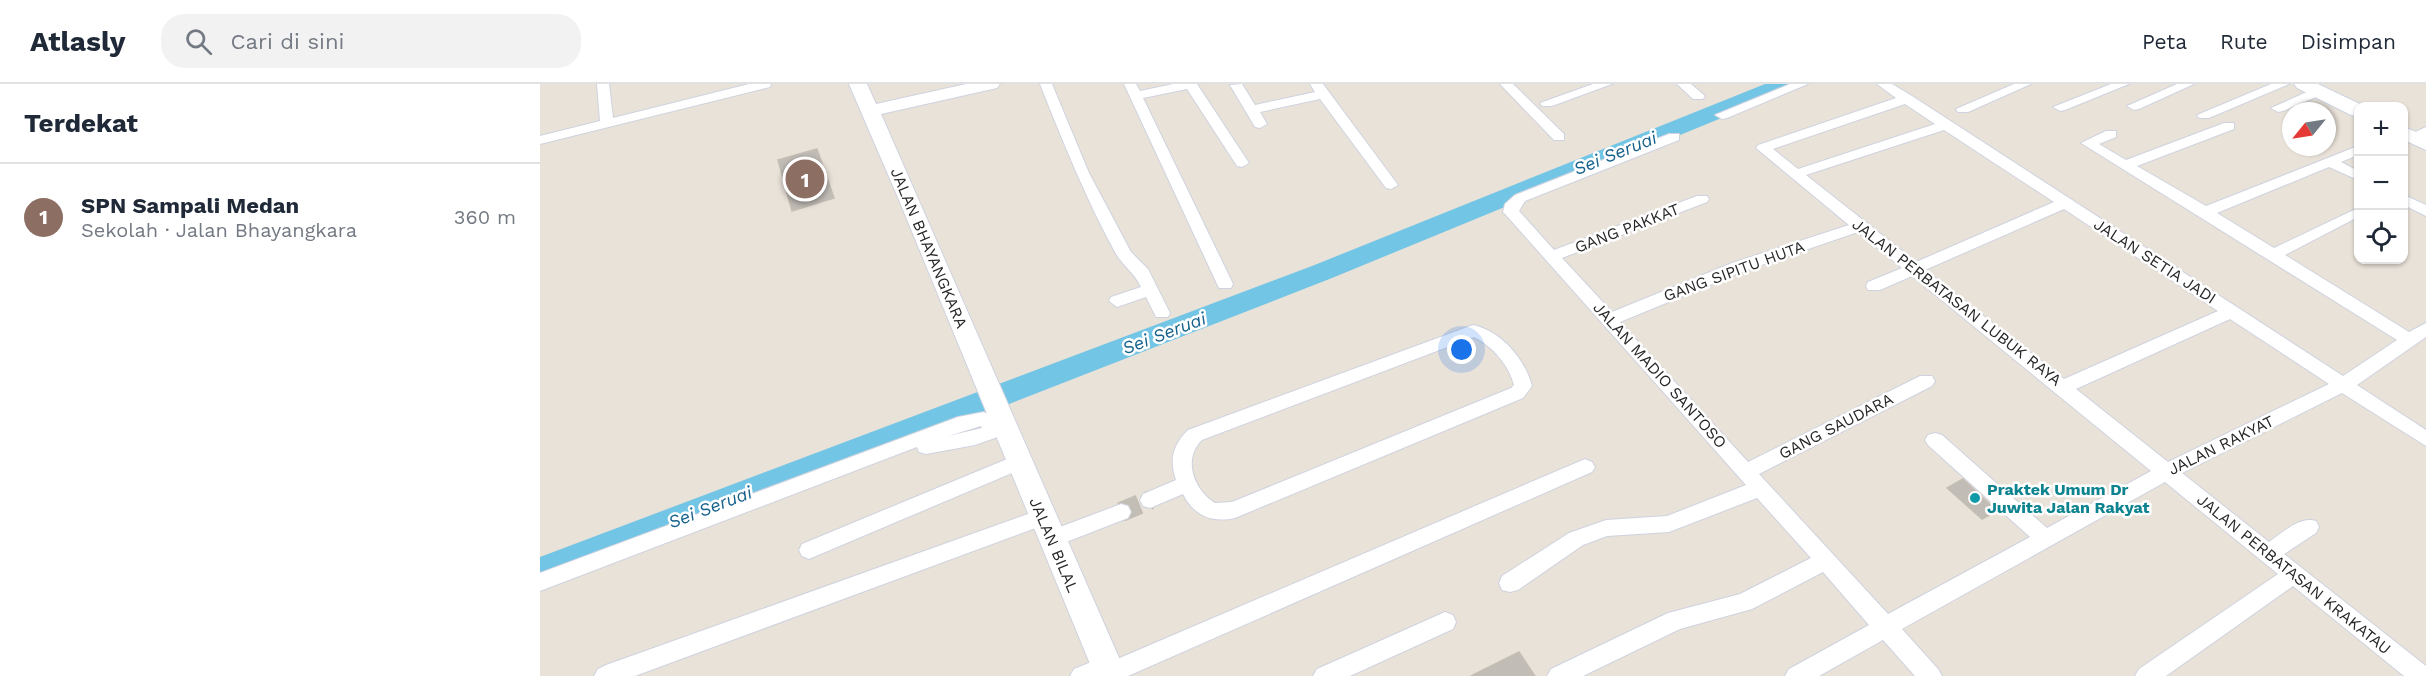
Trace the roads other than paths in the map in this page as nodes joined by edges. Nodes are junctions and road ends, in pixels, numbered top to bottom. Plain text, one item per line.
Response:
1 (603, 84) edge
2 (765, 84) edge
3 (858, 84) edge
4 (991, 84) edge
5 (1047, 84) edge
6 (1191, 84) edge
7 (1506, 84) edge
8 (1589, 84) edge
9 (1606, 84) edge
10 (1802, 84) edge
11 (1883, 84) edge
12 (2025, 84) edge
13 (2123, 84) edge
14 (2188, 84) edge
15 (2283, 84) edge
16 (1236, 86) dead end
17 (2310, 88) edge
18 (724, 89) edge
19 (1319, 89) edge
20 (1132, 90) edge
21 (1906, 99) junction
22 (2134, 106) dead end
23 (2060, 107) dead end
24 (2278, 108) dead end
25 (1963, 109) dead end
26 (2354, 109) edge
27 (1252, 110) junction
28 (868, 111) junction
29 (1722, 115) dead end
30 (2204, 115) dead end
31 (607, 124) junction
32 (1260, 124) dead end
33 (1946, 125) junction
34 (2229, 126) dead end
35 (2111, 134) dead end
36 (1559, 137) dead end
37 (1674, 137) dead end
38 (540, 140) edge
39 (1762, 148) dead end
40 (2354, 152) edge
41 (2330, 162) junction
42 (1242, 163) dead end
43 (2125, 165) junction
44 (1802, 172) junction
45 (2354, 174) edge
46 (1391, 185) dead end
47 (1702, 199) dead end
48 (2408, 202) edge
49 (2065, 203) junction
50 (2426, 211) edge
51 (2205, 212) junction
52 (2354, 214) edge
53 (1860, 226) junction
54 (2273, 255) junction
55 (1551, 257) junction
56 (1912, 268) junction
57 (1225, 284) dead end
58 (1874, 286) dead end
59 (1150, 290) junction
60 (1117, 301) dead end
61 (2232, 312) junction
62 (1162, 313) dead end
63 (1609, 320) junction
64 (2426, 329) edge
65 (2408, 339) junction
66 (1926, 381) dead end
67 (2343, 385) junction
68 (2062, 387) junction
69 (1000, 423) junction
70 (2426, 439) edge
71 (1935, 440) dead end
72 (1019, 462) junction
73 (1585, 467) dead end
74 (1747, 471) junction
75 (2168, 471) junction
76 (851, 477) dead end
77 (1188, 483) junction
78 (1761, 488) junction
79 (1150, 500) tunnel mouth
80 (1121, 512) tunnel mouth
81 (2309, 527) dead end
82 (1046, 528) junction
83 (2045, 538) junction
84 (809, 550) dead end
85 (2268, 553) junction
86 (1827, 560) junction
87 (2294, 574) junction
88 (540, 582) edge
89 (1509, 583) dead end
90 (1445, 622) dead end
91 (1888, 627) junction
92 (1102, 673) edge
93 (606, 676) edge
94 (1325, 676) edge
95 (1559, 676) edge
96 (1797, 676) edge
97 (1930, 676) edge
98 (2147, 676) edge
99 (2421, 676) edge

1 - 31 street
2 - 18 street
3 - 28 main road, JALAN BHAYANGKARA
4 - 28 main road
5 - 59 street
6 - 20 street
6 - 42 street
7 - 36 street
8 - 9 street
10 - 29 street
11 - 21 street, JALAN SETIA JADI
12 - 25 street
13 - 23 street
14 - 22 street
15 - 30 street
16 - 27 street
17 - 24 street
17 - 26 main road
18 - 31 street
19 - 27 street
19 - 46 street
20 - 57 street
21 - 33 street, JALAN SETIA JADI
21 - 44 street
27 - 32 street
28 - 69 main road, JALAN BHAYANGKARA
31 - 38 street
33 - 44 street
33 - 49 street, JALAN SETIA JADI
34 - 43 street
35 - 43 street
37 - 55 street, JALAN MADIO SANTOSO
39 - 44 street, JALAN PERBATASAN LUBUK RAYA
40 - 41 street
41 - 45 street
41 - 51 street
43 - 51 street
44 - 53 street, JALAN PERBATASAN LUBUK RAYA
47 - 55 street, GANG PAKKAT
48 - 50 street
49 - 56 street
49 - 61 street, JALAN SETIA JADI
51 - 54 street
52 - 54 street
53 - 56 street, JALAN PERBATASAN LUBUK RAYA
53 - 63 street, GANG SIPITU HUTA
54 - 65 street
55 - 63 street, JALAN MADIO SANTOSO
56 - 58 street
56 - 68 street, JALAN PERBATASAN LUBUK RAYA
59 - 60 street
59 - 62 street
61 - 67 street, JALAN SETIA JADI
61 - 68 street, JALAN PERBATASAN LUBUK RAYA
63 - 74 street, JALAN MADIO SANTOSO
64 - 65 street, JALAN RAKYAT
65 - 67 street, JALAN RAKYAT
66 - 74 street, GANG SAUDARA
67 - 70 street, JALAN SETIA JADI
67 - 75 street, JALAN RAKYAT
68 - 75 street, JALAN PERBATASAN KRAKATAU
69 - 72 main road, JALAN BILAL
69 - 76 street
69 - 88 street
71 - 83 street
72 - 82 main road, JALAN BILAL
72 - 84 street
73 - 92 street
74 - 78 street, JALAN MADIO SANTOSO
75 - 83 street, JALAN RAKYAT
75 - 85 street, JALAN PERBATASAN KRAKATAU
77 - 77 street
77 - 79 street
78 - 86 street, JALAN MADIO SANTOSO
78 - 89 street
80 - 82 street
81 - 85 street
82 - 92 main road, JALAN BILAL
82 - 93 street
83 - 91 street, JALAN RAKYAT
85 - 87 street, JALAN PERBATASAN KRAKATAU
86 - 91 street, JALAN MADIO SANTOSO
86 - 95 street
87 - 98 street
87 - 99 street, JALAN PERBATASAN KRAKATAU
90 - 94 street
91 - 96 street, JALAN RAKYAT
91 - 97 street, JALAN MADIO SANTOSO

